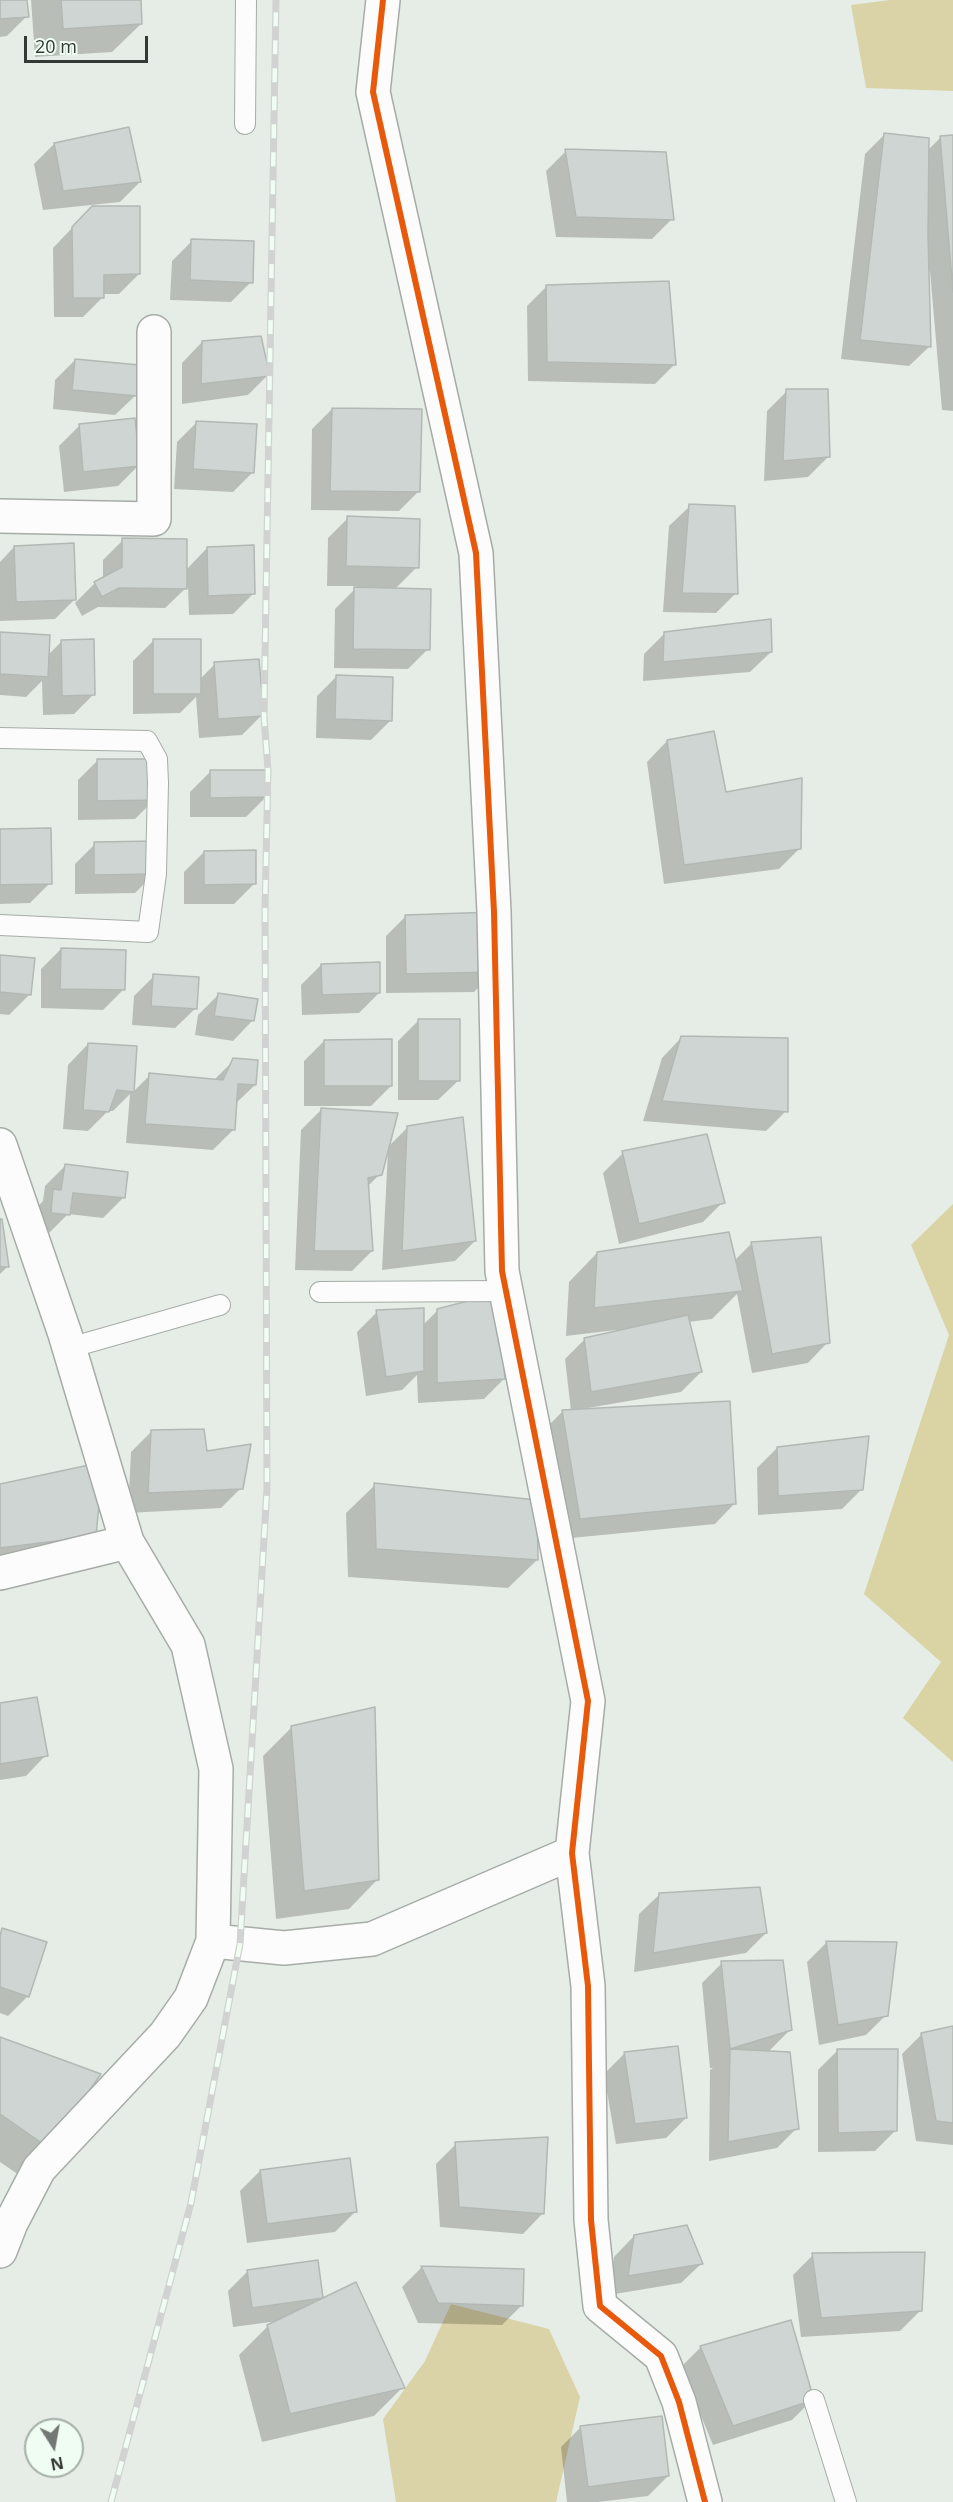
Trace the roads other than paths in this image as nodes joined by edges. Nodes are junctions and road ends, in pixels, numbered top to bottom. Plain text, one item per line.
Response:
1 (246, 0) edge
2 (383, 0) edge
3 (245, 124) dead end
4 (154, 332) dead end
5 (0, 516) edge
6 (0, 738) edge
7 (0, 925) edge
8 (0, 1145) edge
9 (506, 1291) junction
10 (320, 1292) dead end
11 (220, 1305) dead end
12 (69, 1348) junction
13 (127, 1542) junction
14 (0, 1573) edge
15 (572, 1853) junction
16 (213, 1941) junction
17 (0, 2251) edge
18 (814, 2400) dead end
19 (705, 2502) edge
20 (846, 2502) edge

1 - 3 lane
2 - 9 street
4 - 5 street
6 - 7 lane
8 - 12 street
9 - 10 lane
9 - 15 street
11 - 12 lane
12 - 13 street
13 - 14 street
13 - 16 street
15 - 16 street
15 - 19 street
16 - 17 street
18 - 20 lane

